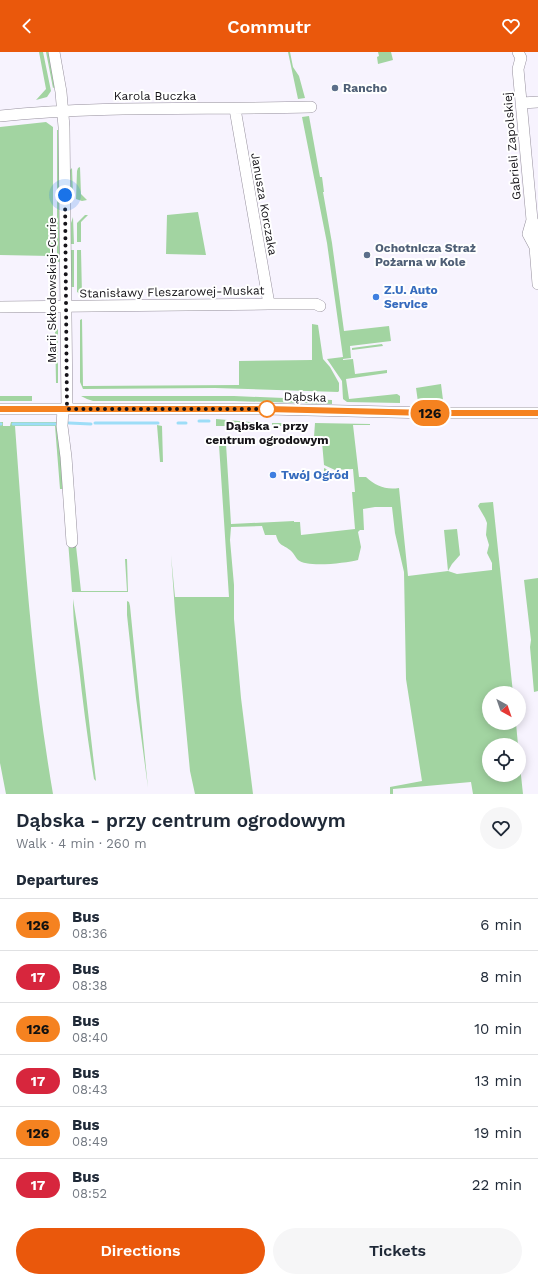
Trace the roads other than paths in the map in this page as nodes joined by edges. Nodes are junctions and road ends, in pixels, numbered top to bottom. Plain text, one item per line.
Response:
1 (54, 52) edge
2 (512, 52) edge
3 (518, 52) edge
4 (518, 69) junction
5 (538, 102) edge
6 (522, 103) junction
7 (310, 107) dead end
8 (235, 109) junction
9 (63, 111) junction
10 (0, 116) edge
11 (532, 220) junction
12 (538, 231) edge
13 (537, 243) edge
14 (538, 284) edge
15 (269, 304) junction
16 (0, 306) edge
17 (320, 306) dead end
18 (66, 307) junction
19 (0, 409) edge
20 (65, 409) junction
21 (538, 413) edge
22 (72, 542) dead end

1 - 9 street, Marii Skłodowskiej-Curie
2 - 4 street, Gabrieli Zapolskiej
3 - 4 street, Gabrieli Zapolskiej
4 - 6 street, Gabrieli Zapolskiej
5 - 6 street
6 - 11 street, Gabrieli Zapolskiej
7 - 8 street, Karola Buczka
8 - 9 street, Karola Buczka
8 - 15 street, Janusza Korczaka
9 - 10 street, Karola Buczka
9 - 18 street, Marii Skłodowskiej-Curie
11 - 12 street, Gabrieli Zapolskiej
11 - 13 street, Gabrieli Zapolskiej
13 - 14 street, Gabrieli Zapolskiej
15 - 17 street, Stanisławy Fleszarowej-Muskat
15 - 18 street, Stanisławy Fleszarowej-Muskat
16 - 18 street, Stanisławy Fleszarowej-Muskat
18 - 20 street, Marii Skłodowskiej-Curie
19 - 20 street, Dąbska
20 - 21 street, Dąbska
20 - 22 street, Marii Skłodowskiej-Curie

